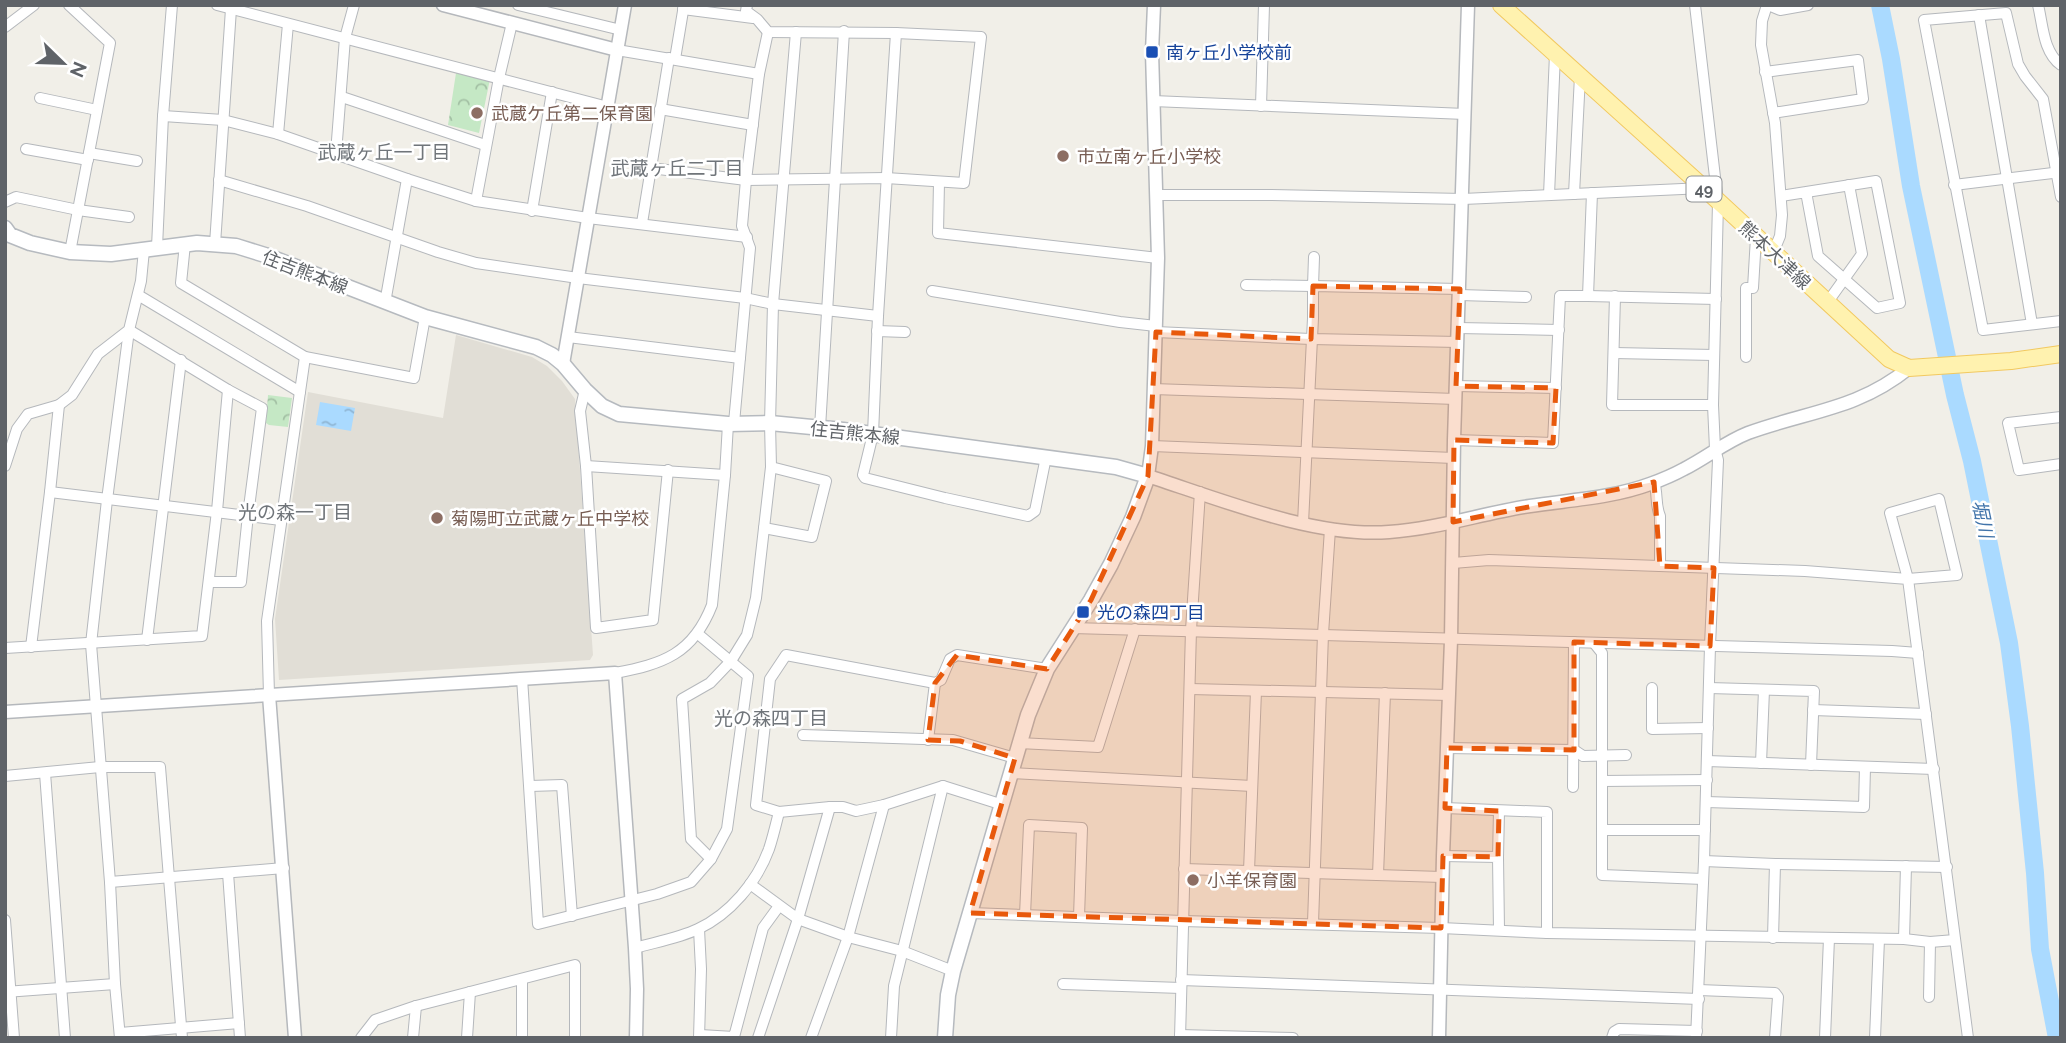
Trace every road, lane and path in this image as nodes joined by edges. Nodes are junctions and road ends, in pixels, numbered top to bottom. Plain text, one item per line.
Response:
1 (34, 5) edge
2 (69, 5) edge
3 (172, 5) edge
4 (217, 5) edge
5 (354, 5) edge
6 (443, 5) edge
7 (518, 5) edge
8 (625, 5) edge
9 (747, 5) edge
10 (1154, 5) edge
11 (1264, 5) edge
12 (1468, 5) edge
13 (1501, 5) edge
14 (1695, 5) edge
15 (1767, 5) edge
16 (1808, 5) edge
17 (2038, 5) edge
18 (683, 7) edge
19 (231, 9) junction
20 (1979, 15) junction
21 (757, 19) junction
22 (512, 23) junction
23 (288, 24) junction
24 (5, 27) edge
25 (621, 30) junction
26 (768, 32) junction
27 (796, 32) junction
28 (844, 32) junction
29 (896, 33) junction
30 (345, 38) junction
31 (617, 50) junction
32 (1555, 54) junction
33 (672, 59) junction
34 (2061, 65) edge
35 (1765, 72) junction
36 (759, 74) junction
37 (1580, 76) junction
38 (499, 78) junction
39 (552, 92) junction
40 (342, 96) junction
41 (40, 99) dead end
42 (1153, 101) junction
43 (1261, 106) junction
44 (608, 107) junction
45 (660, 109) junction
46 (97, 110) junction
47 (1773, 113) junction
48 (1465, 114) junction
49 (163, 116) junction
50 (223, 120) junction
51 (753, 125) junction
52 (278, 134) junction
53 (485, 145) junction
54 (26, 149) dead end
55 (336, 153) junction
56 (88, 156) junction
57 (137, 161) dead end
58 (651, 168) junction
59 (2059, 172) edge
60 (886, 178) junction
61 (407, 179) junction
62 (782, 179) junction
63 (835, 179) junction
64 (2007, 179) junction
65 (219, 180) junction
66 (746, 180) junction
67 (939, 182) junction
68 (1849, 185) junction
69 (1954, 186) junction
70 (1704, 188) junction
71 (1806, 192) junction
72 (1592, 193) junction
73 (1574, 194) junction
74 (1156, 195) junction
75 (1549, 195) junction
76 (1780, 196) junction
77 (2061, 197) edge
78 (1462, 199) junction
79 (476, 201) junction
80 (5, 202) edge
81 (1718, 203) junction
82 (78, 210) junction
83 (532, 211) junction
84 (129, 217) dead end
85 (588, 218) junction
86 (642, 223) junction
87 (5, 228) edge
88 (396, 237) junction
89 (747, 237) junction
90 (1756, 237) junction
91 (185, 244) junction
92 (215, 244) junction
93 (150, 249) junction
94 (70, 252) junction
95 (1773, 254) junction
96 (1314, 257) dead end
97 (1157, 258) junction
98 (578, 278) junction
99 (1845, 280) junction
100 (1246, 285) dead end
101 (1313, 286) junction
102 (932, 292) dead end
103 (1460, 292) junction
104 (138, 295) junction
105 (1588, 296) junction
106 (1615, 296) junction
107 (1527, 297) dead end
108 (745, 298) junction
109 (1716, 299) junction
110 (385, 303) junction
111 (1827, 303) junction
112 (773, 304) junction
113 (826, 310) junction
114 (878, 316) junction
115 (425, 317) junction
116 (2061, 321) edge
117 (2032, 324) junction
118 (1458, 328) junction
119 (1156, 329) junction
120 (129, 330) junction
121 (1559, 330) junction
122 (877, 331) junction
123 (905, 332) dead end
124 (568, 337) junction
125 (1311, 339) junction
126 (1458, 342) junction
127 (1614, 353) junction
128 (1714, 355) junction
129 (305, 357) junction
130 (1746, 357) dead end
131 (2060, 357) edge
132 (740, 358) junction
133 (181, 360) junction
134 (563, 364) junction
135 (1909, 368) junction
136 (1556, 388) junction
137 (1153, 389) junction
138 (228, 390) junction
139 (584, 390) junction
140 (300, 392) junction
141 (1456, 392) junction
142 (1308, 394) junction
143 (59, 405) junction
144 (1713, 405) junction
145 (2061, 416) edge
146 (731, 423) junction
147 (770, 423) junction
148 (820, 428) junction
149 (873, 434) junction
150 (1454, 440) junction
151 (1152, 446) junction
152 (1715, 449) junction
153 (1305, 451) junction
154 (1046, 457) junction
155 (1454, 458) junction
156 (2061, 464) edge
157 (5, 466) edge
158 (586, 466) junction
159 (771, 467) junction
160 (668, 470) junction
161 (725, 475) junction
162 (1148, 475) junction
163 (1654, 482) junction
164 (50, 492) junction
165 (1200, 492) junction
166 (107, 500) junction
167 (163, 505) junction
168 (217, 511) junction
169 (248, 515) junction
170 (281, 520) junction
171 (1453, 522) junction
172 (1303, 523) junction
173 (764, 528) junction
174 (1331, 529) junction
175 (1453, 563) junction
176 (1660, 566) junction
177 (1714, 568) junction
178 (1908, 579) junction
179 (209, 582) junction
180 (1072, 628) junction
181 (1135, 629) junction
182 (1191, 630) junction
183 (698, 634) junction
184 (1323, 634) junction
185 (147, 640) junction
186 (1451, 640) junction
187 (1574, 642) junction
188 (1594, 643) junction
189 (91, 644) junction
190 (1710, 646) junction
191 (31, 647) junction
192 (5, 648) edge
193 (1918, 653) junction
194 (731, 661) junction
195 (1047, 669) junction
196 (615, 673) junction
197 (522, 678) junction
198 (935, 683) junction
199 (1653, 688) dead end
200 (1709, 688) junction
201 (1189, 689) junction
202 (1764, 690) junction
203 (1256, 691) junction
204 (1321, 692) junction
205 (1385, 693) junction
206 (269, 695) junction
207 (1449, 695) junction
208 (96, 705) junction
209 (1813, 710) junction
210 (5, 712) edge
211 (1926, 714) junction
212 (1708, 728) junction
213 (803, 735) dead end
214 (928, 740) junction
215 (1019, 743) junction
216 (1447, 748) junction
217 (1574, 750) junction
218 (1602, 755) junction
219 (1626, 755) dead end
220 (1014, 758) junction
221 (1707, 761) junction
222 (1761, 763) junction
223 (1811, 765) junction
224 (1866, 766) junction
225 (100, 767) junction
226 (1934, 769) junction
227 (45, 772) junction
228 (1010, 773) junction
229 (5, 775) edge
230 (1707, 780) junction
231 (1602, 781) junction
232 (1187, 782) junction
233 (530, 786) junction
234 (943, 786) junction
235 (1252, 786) junction
236 (1573, 787) dead end
237 (1706, 802) junction
238 (1000, 804) junction
239 (884, 805) junction
240 (830, 807) junction
241 (1445, 808) junction
242 (1499, 811) junction
243 (779, 812) junction
244 (1602, 830) junction
245 (1705, 830) junction
246 (1443, 856) junction
247 (1498, 857) junction
248 (711, 859) junction
249 (1704, 861) junction
250 (1775, 864) junction
251 (1906, 866) junction
252 (1947, 867) junction
253 (284, 868) junction
254 (1184, 869) junction
255 (1249, 871) junction
256 (228, 873) junction
257 (1315, 873) junction
258 (1378, 875) junction
259 (170, 876) junction
260 (1442, 877) junction
261 (1703, 879) junction
262 (110, 881) junction
263 (750, 884) junction
264 (631, 901) junction
265 (779, 906) junction
266 (970, 912) junction
267 (1025, 915) junction
268 (572, 916) junction
269 (1079, 917) junction
270 (798, 919) junction
271 (5, 920) edge
272 (1183, 921) junction
273 (1313, 923) junction
274 (1441, 928) junction
275 (699, 929) junction
276 (1499, 930) junction
277 (1547, 933) junction
278 (848, 937) junction
279 (1700, 937) junction
280 (1773, 938) junction
281 (1829, 938) junction
282 (1879, 939) junction
283 (1904, 939) junction
284 (1955, 940) junction
285 (1930, 942) junction
286 (635, 948) junction
287 (902, 951) junction
288 (953, 971) junction
289 (522, 979) junction
290 (115, 984) junction
291 (1063, 984) dead end
292 (1181, 984) junction
293 (61, 987) junction
294 (1440, 991) junction
295 (8, 992) edge
296 (470, 992) junction
297 (1699, 994) junction
298 (1930, 997) dead end
299 (416, 1006) junction
300 (239, 1023) junction
301 (181, 1033) edge
302 (1696, 1034) edge
303 (120, 1035) edge
304 (699, 1036) edge
305 (1180, 1036) edge
306 (14, 1038) edge
307 (65, 1038) edge
308 (240, 1038) edge
309 (295, 1038) edge
310 (361, 1038) edge
311 (413, 1038) edge
312 (467, 1038) edge
313 (522, 1038) edge
314 (575, 1038) edge
315 (636, 1038) edge
316 (758, 1038) edge
317 (811, 1038) edge
318 (891, 1038) edge
319 (945, 1038) edge
320 (1293, 1038) edge
321 (1439, 1038) edge
322 (1612, 1038) edge
323 (1775, 1038) edge
324 (1825, 1038) edge
325 (1875, 1038) edge
326 (1968, 1038) edge

1 - 24 street
2 - 46 street
3 - 49 street
4 - 19 street
5 - 30 street
6 - 22 street
7 - 25 street
8 - 25 street
9 - 21 street
10 - 42 street
11 - 43 street
12 - 48 street
13 - 32 main road, 熊本大津線 / 49
14 - 81 street
15 - 16 street
15 - 35 street
17 - 34 street
18 - 21 street
18 - 33 street
19 - 23 street
19 - 50 street
20 - 59 street
20 - 64 street
20 - 69 street
21 - 26 street
22 - 31 street
22 - 38 street
23 - 30 street
23 - 52 street
25 - 31 street
26 - 27 street
26 - 36 street
27 - 28 street
27 - 62 street
28 - 29 street
28 - 63 street
29 - 60 street
29 - 67 street
30 - 38 street
30 - 40 street
31 - 33 street
31 - 44 street
32 - 37 main road, 熊本大津線 / 49
32 - 75 street
33 - 36 street
33 - 45 street
35 - 47 street
35 - 47 street
36 - 51 street
37 - 70 main road, 熊本大津線 / 49
37 - 73 street
38 - 39 street
38 - 53 street
39 - 44 street
39 - 83 street
40 - 53 street
40 - 55 street
41 - 46 street
42 - 43 street
42 - 74 street
43 - 48 street
44 - 85 street
45 - 51 street
45 - 58 street
46 - 56 street
47 - 76 street
48 - 78 street
49 - 50 street
49 - 93 street
50 - 52 street
50 - 65 street
51 - 66 street
52 - 55 street
53 - 79 street
54 - 56 street
55 - 61 street
56 - 57 street
56 - 82 street
58 - 66 street
58 - 86 street
59 - 64 street
59 - 77 street
60 - 63 street
60 - 67 street
60 - 114 street
61 - 79 street
61 - 88 street
62 - 63 street
62 - 66 street
62 - 112 street
63 - 113 street
64 - 69 street
64 - 117 street
65 - 88 street
65 - 92 street
66 - 89 street
67 - 97 street
68 - 71 street
68 - 99 street
68 - 99 street
69 - 117 street
70 - 72 street
70 - 81 main road, 熊本大津線 / 49
71 - 76 street
71 - 99 street
72 - 73 street
72 - 105 street
73 - 75 street
74 - 78 street
74 - 97 street
75 - 78 street
76 - 95 street
78 - 103 street
79 - 83 street
80 - 82 street
81 - 90 main road, 熊本大津線 / 49
81 - 109 street
82 - 84 street
82 - 94 street
83 - 85 street
85 - 86 street
85 - 98 street
86 - 89 street
87 - 94 main road, 住吉熊本線
88 - 98 street
88 - 110 street
89 - 108 street
90 - 95 main road, 熊本大津線 / 49
90 - 130 street
91 - 92 main road, 住吉熊本線
91 - 93 main road, 住吉熊本線
91 - 129 street
92 - 110 main road, 住吉熊本線
93 - 94 main road, 住吉熊本線
93 - 104 street
95 - 111 main road, 熊本大津線 / 49
96 - 101 street
97 - 119 street
98 - 108 street
98 - 124 street
99 - 111 street
100 - 101 street
101 - 103 street
101 - 125 street
102 - 119 street
103 - 107 street
103 - 118 street
104 - 120 street
104 - 140 street
105 - 106 street
105 - 121 street
106 - 109 street
106 - 127 street
108 - 112 street
108 - 132 street
109 - 128 street
110 - 115 main road, 住吉熊本線
111 - 135 main road, 熊本大津線 / 49
112 - 113 street
112 - 147 street
113 - 114 street
113 - 148 street
114 - 122 street
115 - 129 street
115 - 134 main road, 住吉熊本線
116 - 117 street
118 - 121 street
118 - 126 street
119 - 125 street
119 - 137 street
120 - 133 street
120 - 143 street
120 - 166 street
121 - 136 street
122 - 123 street
122 - 149 street
124 - 132 street
124 - 134 street
125 - 126 street
125 - 142 street
126 - 141 street
127 - 128 street
127 - 144 street
128 - 144 street
129 - 140 street
131 - 135 main road
132 - 146 street
133 - 138 street
133 - 167 street
134 - 139 main road, 住吉熊本線
135 - 152 street
136 - 141 street
136 - 150 street
137 - 142 street
137 - 151 street
138 - 168 street
138 - 169 street
139 - 146 main road, 住吉熊本線
139 - 158 street
140 - 170 street
141 - 142 street
141 - 150 street
142 - 153 street
143 - 157 street
143 - 164 street
144 - 152 street
145 - 156 street
146 - 147 main road, 住吉熊本線
146 - 161 street
147 - 148 main road, 住吉熊本線
147 - 159 street
148 - 149 main road, 住吉熊本線
149 - 154 main road, 住吉熊本線
149 - 154 street
150 - 155 street
151 - 153 street
151 - 162 street
152 - 163 street
152 - 177 street
153 - 155 street
153 - 172 street
154 - 162 main road, 住吉熊本線
155 - 171 street
158 - 160 street
158 - 160 street
159 - 173 street
159 - 173 street
160 - 161 street
161 - 183 street
162 - 165 street
162 - 180 main road
163 - 171 street
163 - 176 street
164 - 166 street
164 - 191 street
165 - 172 street
165 - 182 street
166 - 167 street
166 - 189 street
167 - 168 street
167 - 185 street
168 - 169 street
168 - 179 street
169 - 170 street
169 - 179 street
170 - 206 street
171 - 174 street
171 - 175 street
172 - 174 street
173 - 194 street
174 - 184 street
175 - 176 street
175 - 186 street
176 - 177 street
177 - 178 street
177 - 190 street
178 - 178 street
178 - 193 street
179 - 185 street
180 - 181 street
180 - 195 main road
181 - 182 street
181 - 215 street
182 - 184 street
182 - 201 street
183 - 194 street
183 - 196 street
184 - 186 street
184 - 204 street
185 - 189 street
186 - 187 street
186 - 207 street
187 - 188 street
187 - 217 street
188 - 190 street
188 - 218 street
189 - 191 street
189 - 208 street
190 - 193 street
190 - 200 street
191 - 192 street
193 - 211 street
194 - 248 street
194 - 248 street
195 - 198 street
195 - 215 main road
196 - 197 street
196 - 264 street
197 - 206 street
197 - 233 street
198 - 214 street
198 - 243 street
199 - 212 street
200 - 202 street
200 - 212 street
201 - 203 street
201 - 232 street
202 - 209 street
202 - 222 street
203 - 204 street
203 - 235 street
204 - 205 street
204 - 257 street
205 - 207 street
205 - 258 street
206 - 208 street
206 - 253 street
207 - 216 street
208 - 210 street
208 - 225 street
209 - 211 street
209 - 223 street
211 - 226 street
212 - 221 street
213 - 214 street
214 - 220 street
215 - 220 main road
216 - 217 street
216 - 241 street
217 - 218 street
217 - 236 street
218 - 219 street
218 - 231 street
220 - 228 main road
221 - 222 street
221 - 230 street
222 - 223 street
223 - 224 street
224 - 226 street
224 - 237 street
225 - 227 street
225 - 259 street
225 - 262 street
226 - 252 street
227 - 229 street
227 - 293 street
228 - 232 street
228 - 238 main road
230 - 231 street
230 - 237 street
231 - 244 street
232 - 235 street
232 - 254 street
233 - 268 street
233 - 268 street
234 - 238 street
234 - 239 street
234 - 287 street
235 - 255 street
237 - 245 street
238 - 266 main road
239 - 240 street
239 - 278 street
240 - 243 street
240 - 270 street
241 - 242 street
241 - 246 street
242 - 247 street
242 - 277 street
243 - 263 street
244 - 245 street
244 - 261 street
245 - 249 street
246 - 247 street
246 - 260 street
247 - 276 street
248 - 264 street
249 - 250 street
249 - 261 street
250 - 251 street
250 - 280 street
251 - 252 street
251 - 283 street
252 - 284 street
253 - 256 street
253 - 309 street
254 - 255 street
254 - 272 street
255 - 257 street
256 - 259 street
256 - 300 street
257 - 258 street
257 - 273 street
258 - 260 street
259 - 262 street
259 - 301 street
260 - 274 street
261 - 279 street
262 - 290 street
263 - 265 street
263 - 275 street
264 - 268 street
264 - 286 street
265 - 270 street
265 - 304 street
266 - 267 street
266 - 288 main road
267 - 269 street
267 - 269 street
269 - 272 street
270 - 278 street
270 - 316 street
271 - 295 street
272 - 273 street
272 - 292 street
273 - 274 street
274 - 276 street
274 - 294 street
275 - 286 street
275 - 304 street
276 - 277 street
277 - 279 street
278 - 287 street
278 - 317 street
279 - 280 street
279 - 297 street
280 - 281 street
281 - 282 street
281 - 324 street
282 - 283 street
282 - 325 street
283 - 285 street
284 - 285 street
284 - 326 street
285 - 298 street
286 - 315 street
287 - 288 street
287 - 318 street
288 - 319 main road
289 - 296 street
289 - 313 street
289 - 314 street
290 - 293 street
290 - 303 street
291 - 292 street
292 - 294 street
292 - 305 street
293 - 295 street
293 - 307 street
294 - 297 street
294 - 321 street
295 - 306 street
296 - 299 street
296 - 312 street
297 - 302 street
297 - 323 street
299 - 310 street
299 - 311 street
300 - 301 street
300 - 308 street
301 - 303 street
302 - 322 street
305 - 320 street

